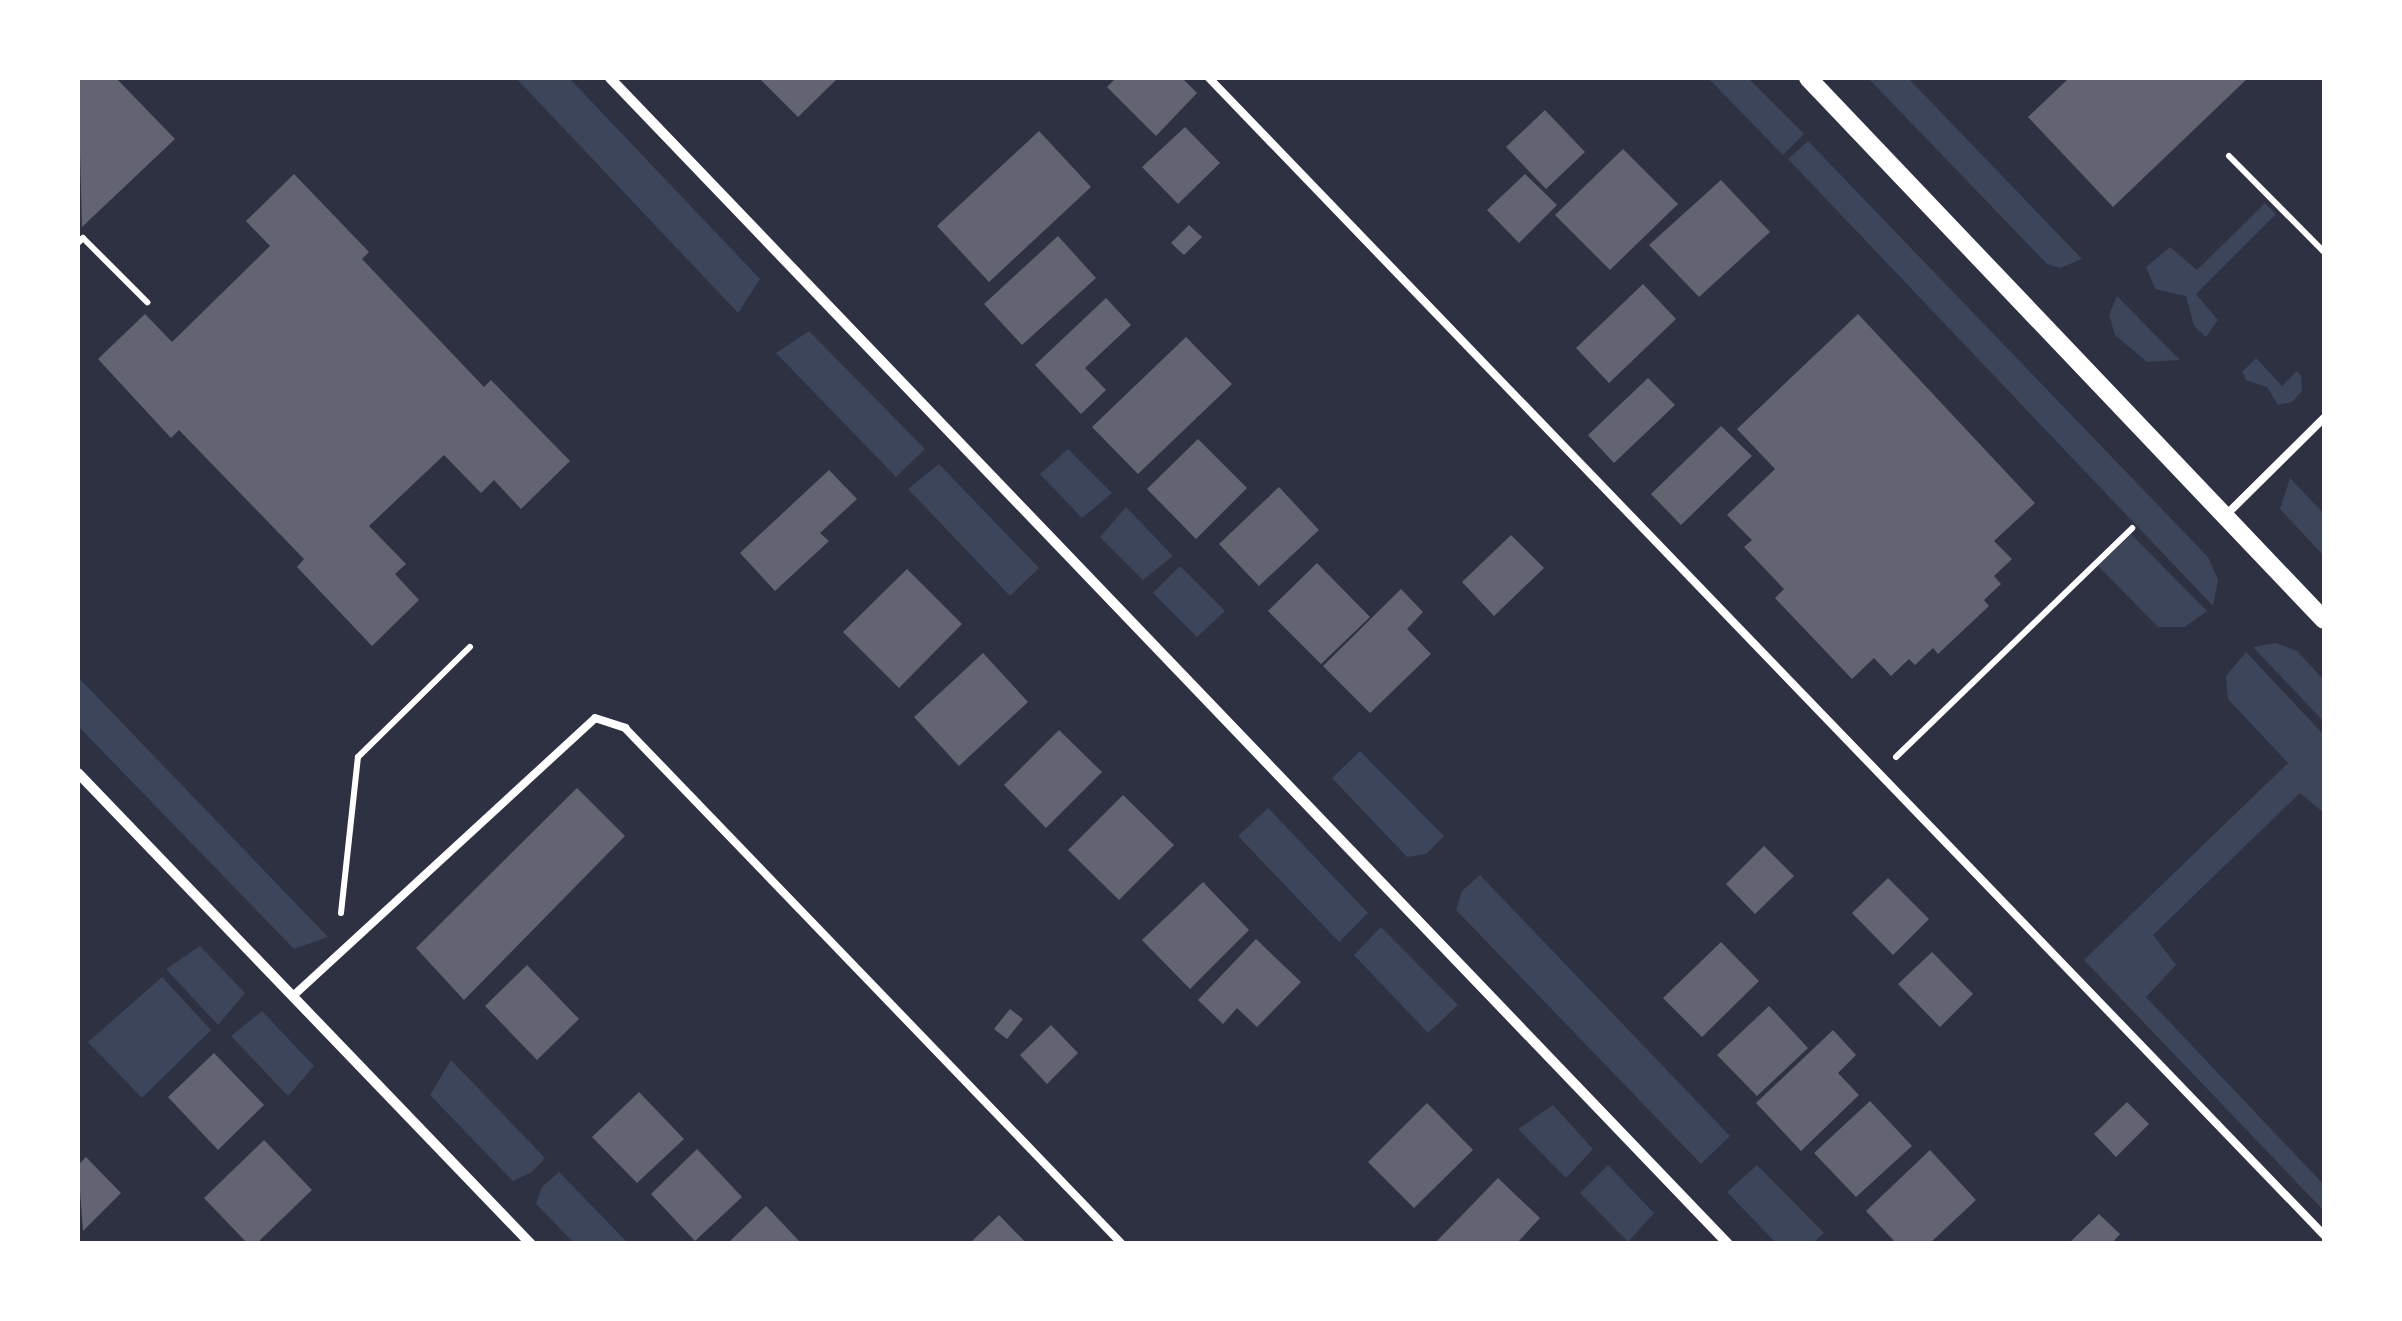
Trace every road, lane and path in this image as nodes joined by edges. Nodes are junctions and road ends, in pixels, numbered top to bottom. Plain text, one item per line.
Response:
1 (610, 78) edge
2 (1209, 78) edge
3 (1808, 78) edge
4 (2230, 156) dead end
5 (78, 243) edge
6 (2324, 252) edge
7 (147, 302) dead end
8 (2324, 418) edge
9 (2226, 516) junction
10 (2132, 528) dead end
11 (2324, 620) edge
12 (470, 647) dead end
13 (78, 773) edge
14 (1879, 773) junction
15 (340, 920) dead end
16 (293, 996) junction
17 (2324, 1235) edge
18 (531, 1244) edge
19 (1122, 1244) edge
20 (1728, 1244) edge

1 - 20 street
2 - 14 lane
3 - 9 street
4 - 6 path
5 - 7 path
8 - 9 lane
9 - 11 street
10 - 14 path
12 - 15 path
13 - 16 street
14 - 17 lane
16 - 18 street
16 - 19 lane

